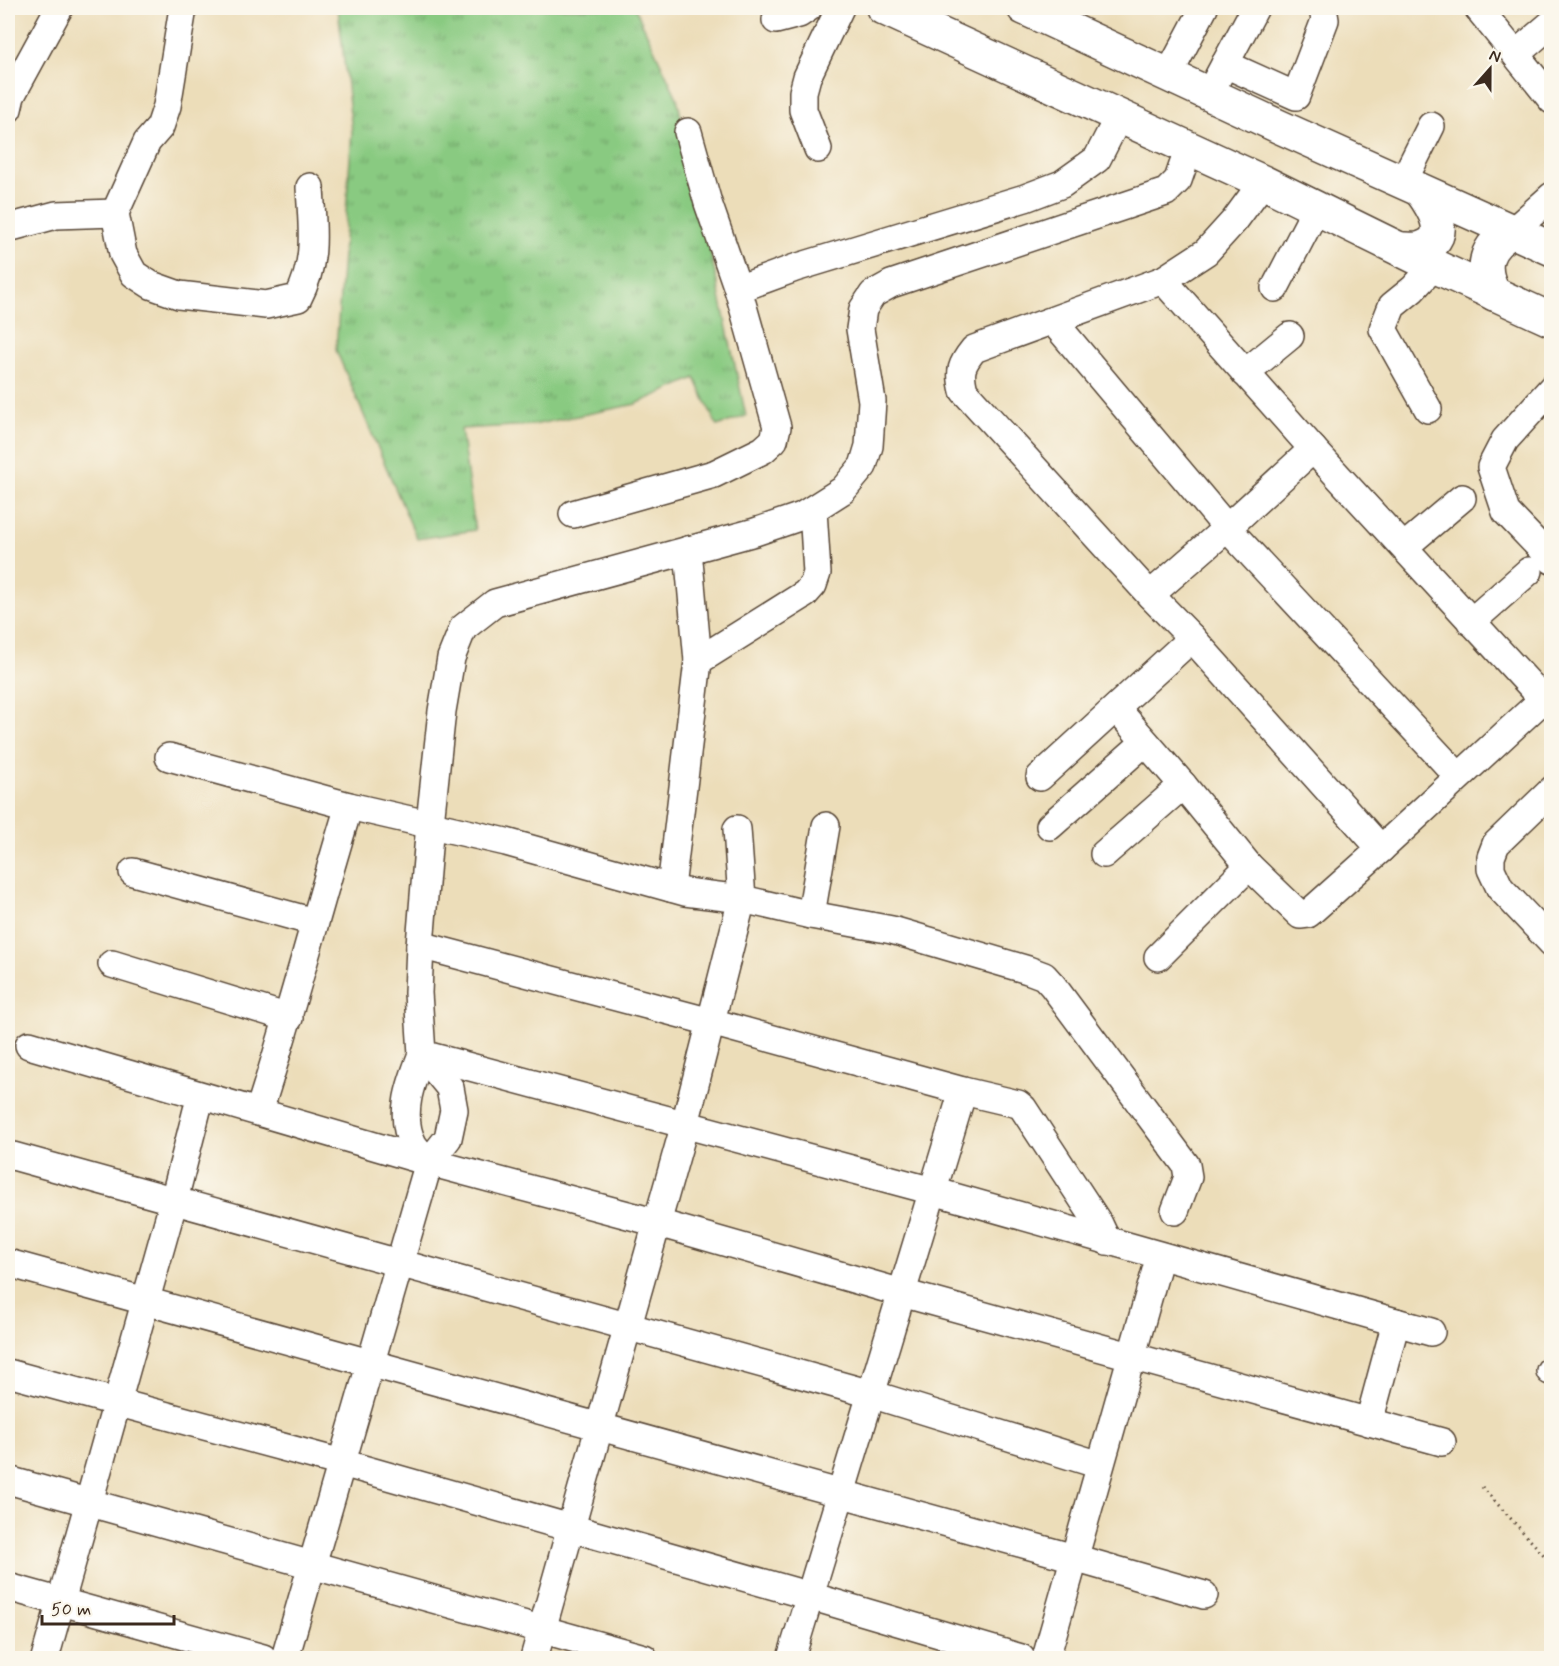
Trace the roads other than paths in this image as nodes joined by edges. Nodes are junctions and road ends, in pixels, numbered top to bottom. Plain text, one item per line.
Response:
1 (59, 8) edge
2 (183, 8) edge
3 (808, 8) edge
4 (840, 8) edge
5 (883, 8) edge
6 (1024, 8) edge
7 (1204, 8) edge
8 (1255, 8) edge
9 (1323, 8) edge
10 (1488, 11) edge
11 (776, 20) dead end
12 (1551, 23) edge
13 (1516, 54) junction
14 (1225, 64) junction
15 (1169, 74) junction
16 (1210, 94) junction
17 (1296, 96) junction
18 (1551, 100) edge
19 (8, 109) edge
20 (1119, 116) junction
21 (1431, 126) dead end
22 (1280, 127) junction
23 (688, 132) dead end
24 (1189, 148) junction
25 (818, 149) dead end
26 (1263, 182) junction
27 (1412, 186) junction
28 (310, 187) dead end
29 (1551, 196) edge
30 (1316, 209) junction
31 (115, 213) junction
32 (8, 228) edge
33 (1513, 231) junction
34 (1400, 249) junction
35 (1551, 249) edge
36 (1434, 266) junction
37 (1163, 280) junction
38 (1275, 288) dead end
39 (738, 289) junction
40 (1494, 294) junction
41 (1551, 320) edge
42 (1053, 321) junction
43 (1290, 336) dead end
44 (1245, 372) junction
45 (1551, 388) edge
46 (1428, 409) dead end
47 (1313, 449) junction
48 (1462, 498) dead end
49 (813, 510) junction
50 (573, 514) dead end
51 (1227, 528) junction
52 (1404, 547) junction
53 (688, 550) junction
54 (1540, 566) edge
55 (1150, 595) junction
56 (1471, 622) junction
57 (1192, 638) junction
58 (698, 661) junction
59 (1547, 695) edge
60 (1116, 708) junction
61 (1145, 742) junction
62 (169, 757) dead end
63 (1458, 776) junction
64 (1040, 777) dead end
65 (1183, 785) junction
66 (1548, 799) edge
67 (349, 806) junction
68 (430, 823) junction
69 (826, 826) dead end
70 (1050, 826) dead end
71 (737, 830) dead end
72 (1381, 849) junction
73 (1104, 854) dead end
74 (1249, 866) junction
75 (133, 872) dead end
76 (671, 888) junction
77 (742, 899) junction
78 (811, 915) junction
79 (314, 922) junction
80 (1551, 943) edge
81 (420, 945) junction
82 (1158, 957) dead end
83 (112, 964) dead end
84 (289, 1018) junction
85 (711, 1022) junction
86 (29, 1045) dead end
87 (422, 1054) junction
88 (963, 1091) junction
89 (197, 1110) dead end
90 (259, 1111) junction
91 (686, 1124) junction
92 (13, 1156) dead end
93 (429, 1162) junction
94 (933, 1191) junction
95 (174, 1200) junction
96 (1175, 1210) dead end
97 (658, 1223) junction
98 (1107, 1241) junction
99 (1160, 1256) junction
100 (8, 1263) edge
101 (399, 1263) junction
102 (902, 1293) junction
103 (146, 1301) junction
104 (1396, 1322) junction
105 (627, 1325) junction
106 (1431, 1332) dead end
107 (1133, 1356) junction
108 (370, 1364) junction
109 (8, 1373) edge
110 (871, 1394) junction
111 (117, 1403) junction
112 (1369, 1422) junction
113 (599, 1426) junction
114 (1442, 1443) dead end
115 (342, 1463) junction
116 (1100, 1465) junction
117 (8, 1480) edge
118 (841, 1494) junction
119 (90, 1502) junction
120 (571, 1528) junction
121 (1074, 1558) junction
122 (311, 1564) junction
123 (8, 1587) edge
124 (1204, 1595) dead end
125 (810, 1596) junction
126 (62, 1601) junction
127 (542, 1629) junction
128 (45, 1659) edge
129 (263, 1659) edge
130 (285, 1659) edge
131 (534, 1659) edge
132 (644, 1659) edge
133 (791, 1659) edge
134 (1021, 1659) edge
135 (1046, 1659) edge

1 - 19 street
2 - 31 street
3 - 11 street
4 - 25 street
5 - 20 main road
6 - 15 main road
7 - 15 street
8 - 14 street
9 - 17 street
10 - 13 street
12 - 13 street
13 - 18 street
14 - 16 street
14 - 17 street
15 - 16 main road
16 - 22 main road
17 - 22 street
20 - 24 main road
20 - 39 street
21 - 27 street
22 - 27 main road
23 - 39 street
24 - 26 main road
24 - 49 street
26 - 30 main road
26 - 37 street
27 - 33 main road
27 - 34 main road
28 - 31 street
29 - 33 street
30 - 34 main road
30 - 38 street
31 - 32 street
33 - 35 main road
33 - 40 main road
34 - 36 main road
36 - 40 main road
36 - 46 street
37 - 42 street
37 - 44 street
39 - 50 street
40 - 41 main road
42 - 51 street
42 - 55 street
43 - 44 street
44 - 47 street
45 - 54 street
47 - 51 street
47 - 52 street
48 - 52 street
49 - 53 street
49 - 58 street
51 - 55 street
51 - 63 street
52 - 56 street
53 - 58 street
53 - 68 street
54 - 56 street
55 - 57 street
56 - 59 street
57 - 60 street
57 - 72 street
58 - 76 street
59 - 63 street
60 - 61 street
60 - 64 street
61 - 65 street
61 - 70 street
62 - 67 street
63 - 72 street
65 - 73 street
65 - 74 street
66 - 80 street
67 - 68 street
67 - 79 street
68 - 76 street
68 - 81 street
69 - 78 street
71 - 77 street
72 - 74 street
74 - 82 street
75 - 79 street
76 - 77 street
77 - 78 street
77 - 85 street
78 - 96 street
79 - 84 street
81 - 85 street
81 - 87 street
83 - 84 street
84 - 90 street
85 - 88 street
85 - 91 street
86 - 90 street
87 - 91 street
87 - 93 street
87 - 93 street
88 - 94 street
88 - 98 street
89 - 95 street
90 - 93 street
91 - 94 street
91 - 97 street
92 - 95 street
93 - 97 street
93 - 101 street
94 - 98 street
94 - 102 street
95 - 101 street
95 - 103 street
97 - 102 street
97 - 105 street
98 - 99 street
99 - 104 street
99 - 107 street
100 - 103 street
101 - 105 street
101 - 108 street
102 - 107 street
102 - 110 street
103 - 108 street
103 - 111 street
104 - 106 street
104 - 112 street
105 - 110 street
105 - 113 street
107 - 112 street
107 - 116 street
108 - 113 street
108 - 115 street
109 - 111 street
110 - 116 street
110 - 118 street
111 - 115 street
111 - 119 street
112 - 114 street
113 - 118 street
113 - 120 street
115 - 120 street
115 - 122 street
116 - 121 street
117 - 119 street
118 - 121 street
118 - 125 street
119 - 122 street
119 - 126 street
120 - 125 street
120 - 127 street
121 - 124 street
121 - 135 street
122 - 127 street
122 - 130 street
123 - 126 street
125 - 133 street
125 - 134 street
126 - 128 street
126 - 129 street
127 - 131 street
127 - 132 street

